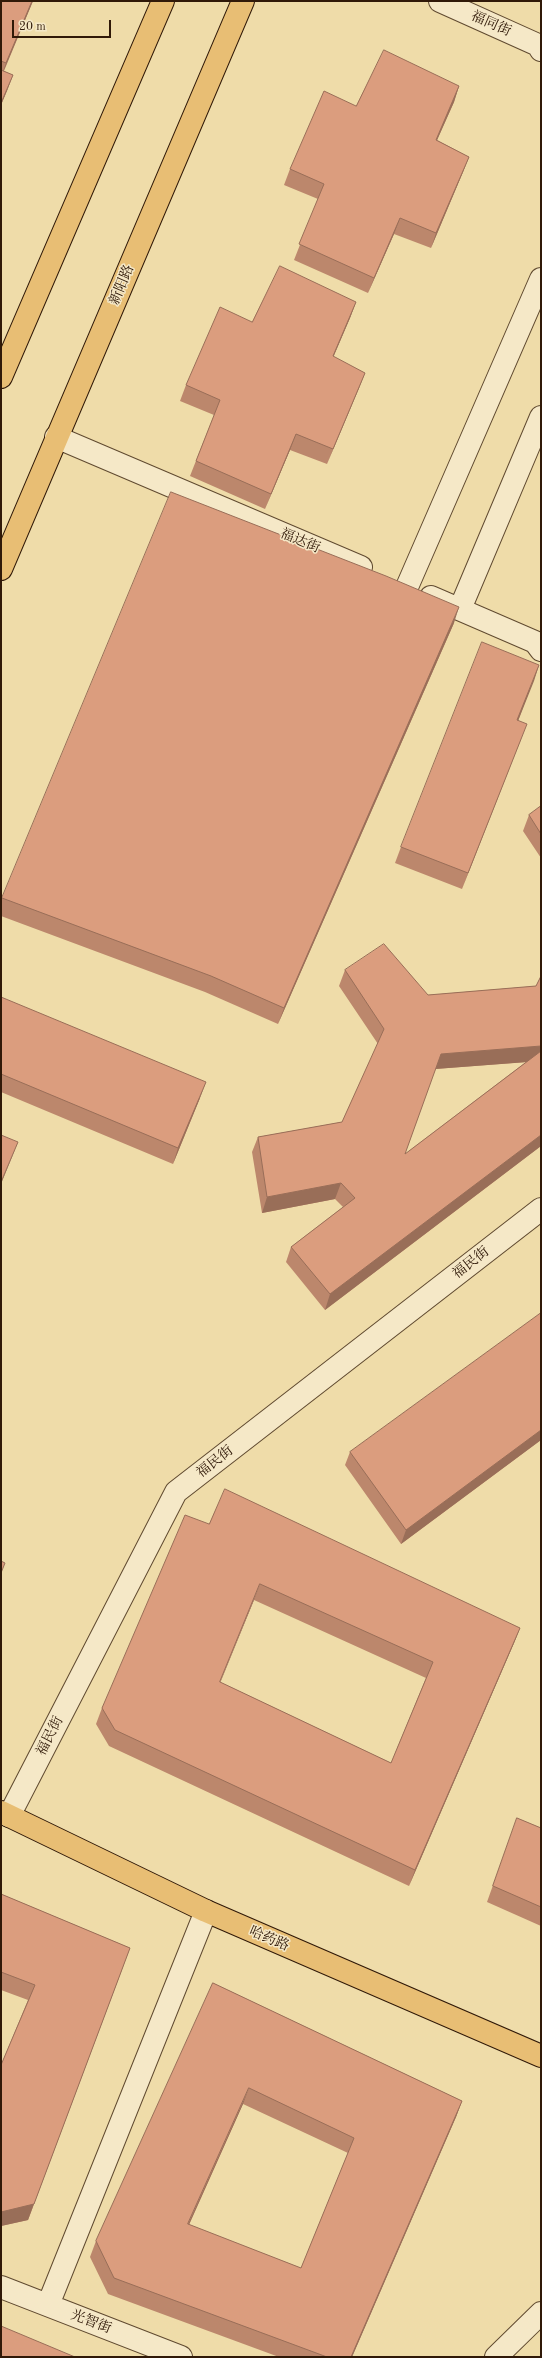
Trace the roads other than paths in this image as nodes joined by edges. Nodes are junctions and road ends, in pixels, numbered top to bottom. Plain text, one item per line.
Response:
1 (163, 1) edge
2 (243, 1) edge
3 (440, 1) edge
4 (541, 50) edge
5 (541, 279) edge
6 (1, 377) edge
7 (541, 417) edge
8 (56, 437) junction
9 (1, 569) edge
10 (407, 587) junction
11 (460, 609) junction
12 (541, 650) edge
13 (541, 1209) edge
14 (5, 1814) edge
15 (206, 1911) junction
16 (541, 2056) edge
17 (1, 2287) edge
18 (48, 2305) junction
19 (541, 2313) edge
20 (181, 2357) edge
21 (496, 2357) edge

1 - 6 main road
2 - 8 main road, 新阳路
3 - 4 street, 福同街
5 - 10 street
7 - 11 street
8 - 9 main road, 新阳路
8 - 10 street, 福达街
10 - 11 street, 福达街
11 - 12 street, 福达街
13 - 14 street, 福民街
14 - 15 main road, 哈药路
15 - 16 main road, 哈药路
15 - 18 street
17 - 18 street, 光智街
18 - 20 street, 光智街
19 - 21 street

